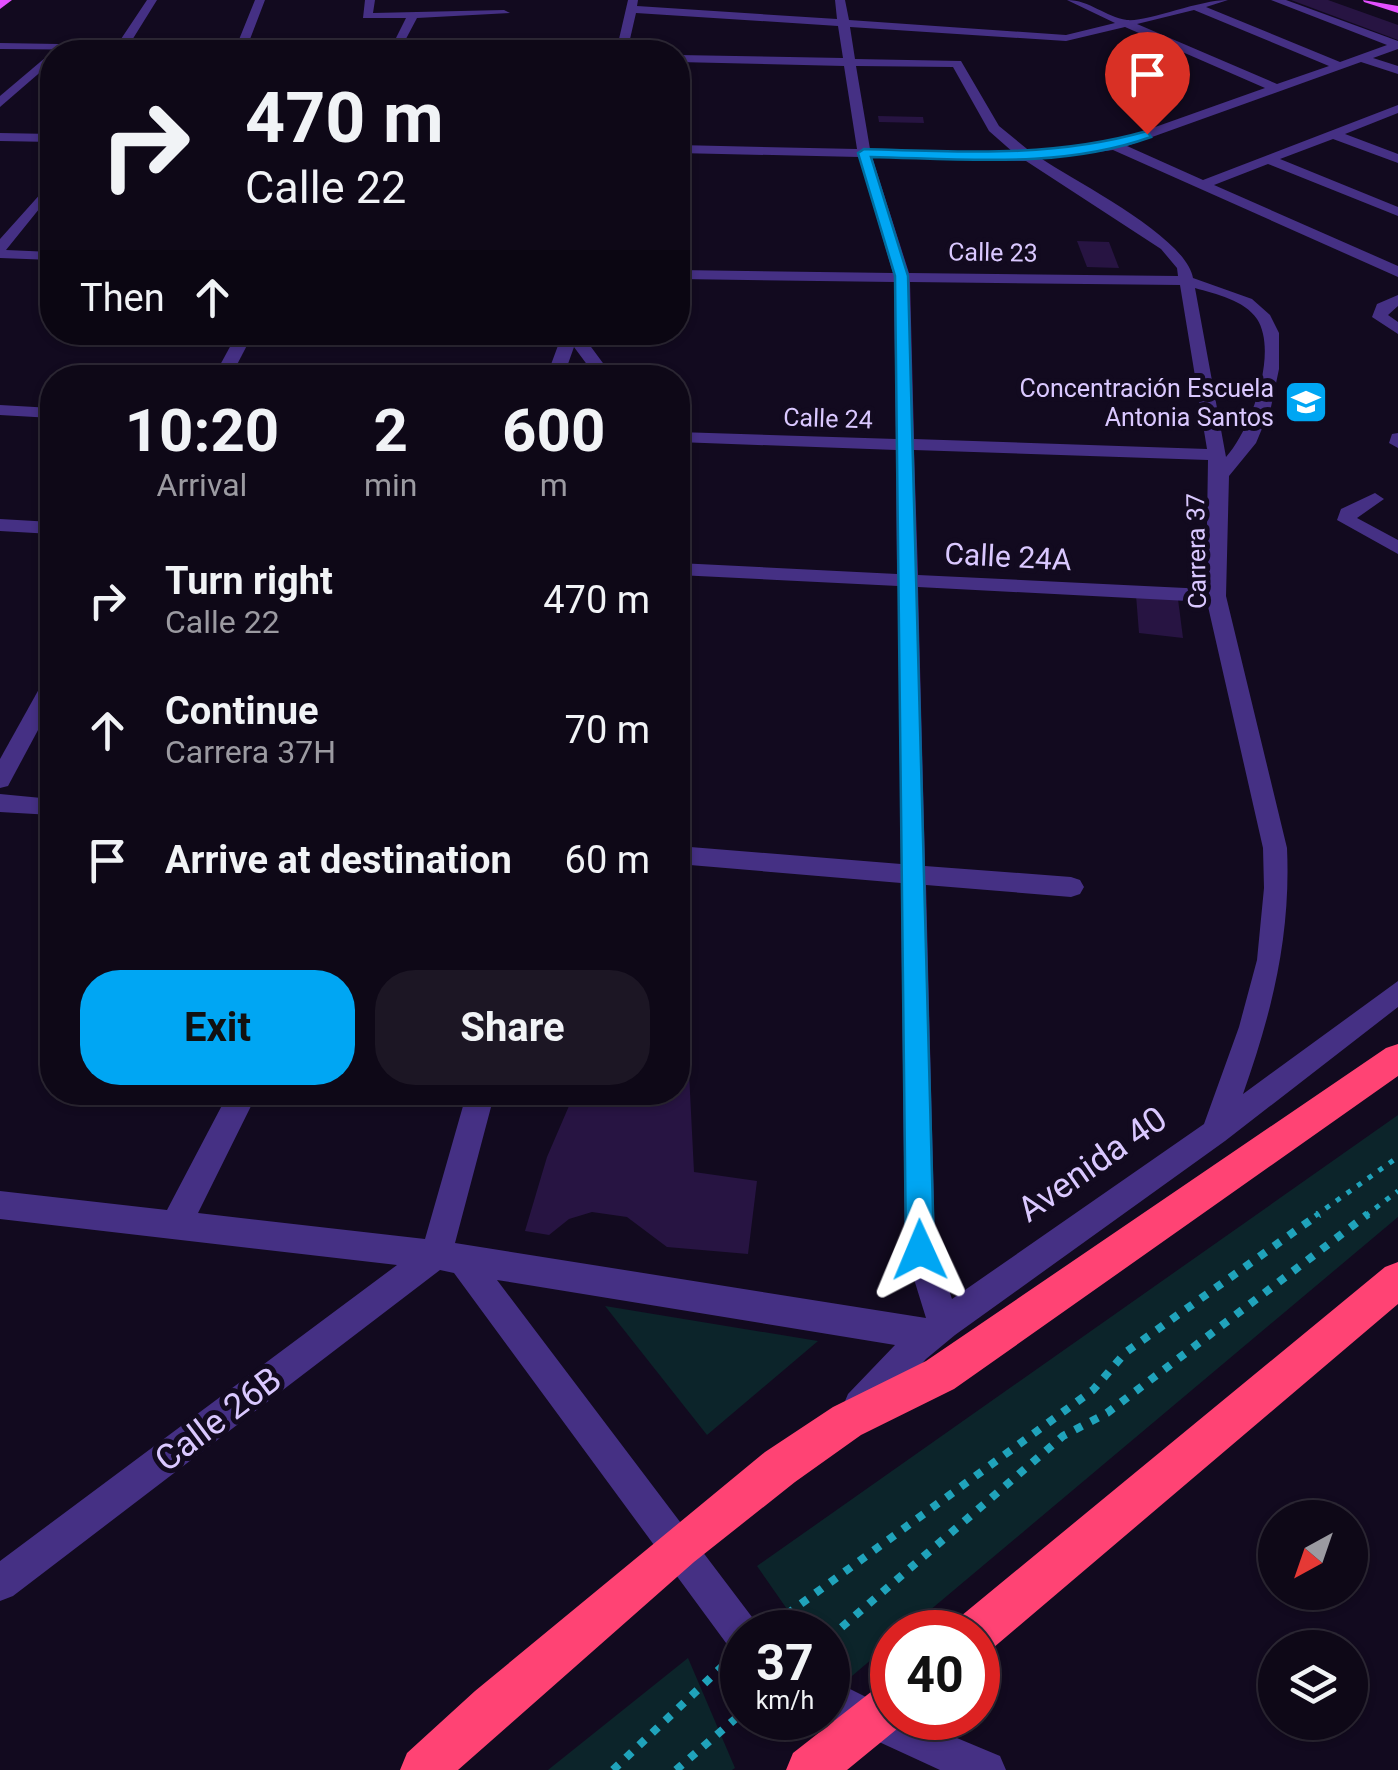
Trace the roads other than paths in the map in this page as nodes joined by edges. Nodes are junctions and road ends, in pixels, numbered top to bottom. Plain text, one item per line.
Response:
1 (7, 0) edge
2 (152, 0) edge
3 (260, 0) edge
4 (370, 0) edge
5 (465, 0) edge
6 (840, 0) edge
7 (1072, 0) edge
8 (1178, 0) edge
9 (1224, 0) edge
10 (1276, 0) edge
11 (1368, 0) edge
12 (632, 4) edge
13 (0, 6) edge
14 (1195, 7) junction
15 (1398, 10) edge
16 (504, 13) dead end
17 (462, 14) junction
18 (413, 16) junction
19 (844, 24) junction
20 (1127, 24) junction
21 (126, 40) edge
22 (244, 40) edge
23 (400, 40) edge
24 (624, 40) edge
25 (1398, 45) edge
26 (0, 46) edge
27 (40, 50) edge
28 (1361, 58) junction
29 (690, 59) edge
30 (848, 62) junction
31 (1338, 65) junction
32 (40, 67) edge
33 (1398, 70) edge
34 (1276, 88) junction
35 (0, 103) edge
36 (1396, 111) edge
37 (1333, 134) junction
38 (0, 137) edge
39 (40, 138) edge
40 (1114, 146) junction
41 (690, 149) edge
42 (864, 153) junction
43 (1029, 157) junction
44 (1268, 159) junction
45 (1398, 159) edge
46 (1202, 185) junction
47 (40, 200) edge
48 (1398, 212) edge
49 (0, 251) edge
50 (40, 255) edge
51 (1398, 272) edge
52 (690, 274) edge
53 (902, 276) junction
54 (1188, 281) junction
55 (1390, 303) edge
56 (1398, 329) edge
57 (580, 345) edge
58 (596, 365) edge
59 (0, 410) edge
60 (40, 412) edge
61 (690, 437) edge
62 (905, 446) junction
63 (1218, 465) junction
64 (1375, 498) dead end
65 (0, 525) edge
66 (40, 527) edge
67 (1398, 548) edge
68 (690, 570) edge
69 (907, 582) junction
70 (1216, 596) junction
71 (40, 707) edge
72 (0, 780) edge
73 (0, 803) edge
74 (40, 806) edge
75 (690, 856) edge
76 (913, 874) junction
77 (1071, 887) dead end
78 (1398, 992) edge
79 (1398, 1058) edge
80 (238, 1105) edge
81 (479, 1105) edge
82 (1215, 1132) junction
83 (0, 1205) edge
84 (173, 1227) junction
85 (450, 1258) junction
86 (1398, 1280) edge
87 (937, 1330) junction
88 (847, 1420) junction
89 (678, 1547) junction
90 (0, 1584) edge
91 (724, 1610) edge
92 (1000, 1613) edge
93 (870, 1722) edge
94 (932, 1740) edge
95 (424, 1770) edge
96 (810, 1770) edge
97 (986, 1770) edge

1 - 13 main road
2 - 21 street
3 - 22 street
4 - 18 street
5 - 17 street
6 - 19 street
7 - 20 street
8 - 14 street
9 - 14 street
10 - 25 street
11 - 15 main road
12 - 19 street
12 - 24 street
14 - 20 street
14 - 31 street
16 - 17 street
17 - 18 street
18 - 23 street
19 - 20 street
19 - 30 street
20 - 34 street
25 - 28 street
26 - 27 street
28 - 31 street
28 - 33 street
29 - 30 street
30 - 42 street
30 - 43 street, Carrera 37
31 - 34 street
32 - 35 street
34 - 40 street
36 - 37 street
37 - 44 street
37 - 45 street
38 - 39 street
40 - 43 street
40 - 46 street
41 - 42 street
42 - 43 street
42 - 53 street
43 - 54 street, Carrera 37
44 - 46 street
44 - 48 street
46 - 51 street
47 - 49 street
49 - 50 street
52 - 53 street, Calle 23
53 - 54 street, Calle 23
53 - 62 street
54 - 63 street, Carrera 37
54 - 63 street
55 - 56 street
57 - 58 street
59 - 60 street
61 - 62 street, Calle 24
62 - 63 street, Calle 24
62 - 69 street
63 - 70 street, Carrera 37
64 - 67 street
65 - 66 street
68 - 69 street, Calle 24A
69 - 70 street, Calle 24A
69 - 76 street
70 - 82 street, Carrera 37
71 - 72 street
73 - 74 street
75 - 76 street
76 - 77 street
76 - 87 street
78 - 82 street, Avenida 40
79 - 88 highway, Avenida 40
80 - 84 street
81 - 85 street
82 - 87 street, Avenida 40
83 - 84 street
84 - 85 street
85 - 87 street
85 - 89 street
85 - 90 street, Calle 26B
86 - 92 highway
87 - 88 street, Avenida 40
88 - 89 highway, Avenida 40
89 - 91 street
89 - 95 highway, Avenida 40
93 - 96 highway
94 - 97 street

